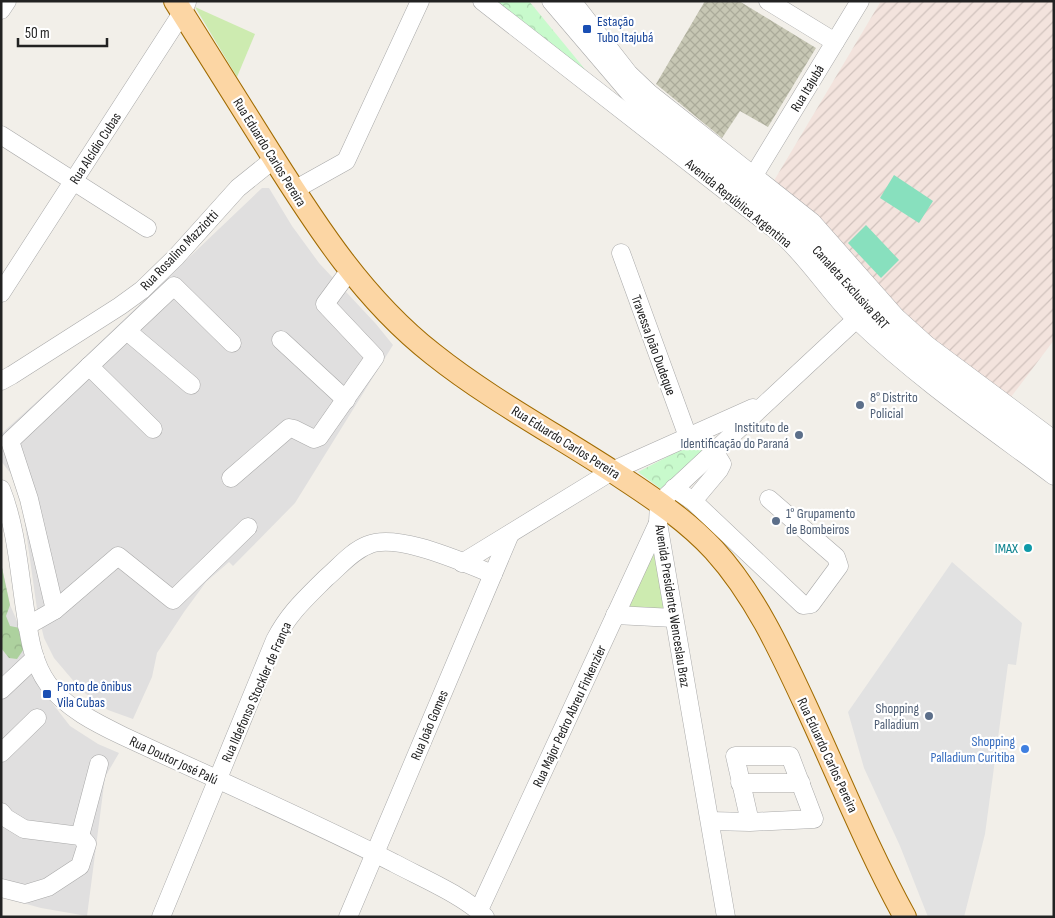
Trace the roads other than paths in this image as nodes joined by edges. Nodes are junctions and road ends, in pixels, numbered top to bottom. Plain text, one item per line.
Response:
1 (7, 1) edge
2 (420, 1) edge
3 (482, 1) edge
4 (551, 1) edge
5 (572, 1) edge
6 (768, 1) edge
7 (860, 1) edge
8 (181, 5) edge
9 (1, 10) edge
10 (835, 42) junction
11 (1, 136) edge
12 (274, 159) junction
13 (754, 175) junction
14 (73, 181) junction
15 (294, 190) junction
16 (147, 228) dead end
17 (621, 253) dead end
18 (350, 270) junction
19 (1, 294) edge
20 (868, 308) junction
21 (127, 331) junction
22 (281, 340) dead end
23 (232, 344) dead end
24 (90, 366) junction
25 (1, 381) edge
26 (191, 385) dead end
27 (346, 400) junction
28 (767, 402) junction
29 (153, 429) dead end
30 (688, 437) junction
31 (1054, 440) edge
32 (714, 450) junction
33 (1054, 458) edge
34 (612, 471) junction
35 (1054, 476) edge
36 (231, 478) dead end
37 (1, 489) edge
38 (769, 499) dead end
39 (693, 501) junction
40 (664, 504) junction
41 (248, 527) dead end
42 (510, 534) junction
43 (462, 562) junction
44 (493, 574) junction
45 (55, 610) junction
46 (615, 615) junction
47 (674, 618) junction
48 (27, 626) junction
49 (35, 658) junction
50 (1, 690) edge
51 (37, 718) dead end
52 (1, 753) edge
53 (99, 764) dead end
54 (218, 780) junction
55 (740, 783) junction
56 (801, 783) junction
57 (1, 812) edge
58 (710, 821) junction
59 (750, 822) junction
60 (80, 836) junction
61 (375, 854) junction
62 (1, 888) edge
63 (482, 914) edge
64 (161, 917) edge
65 (348, 917) edge
66 (726, 917) edge
67 (905, 917) edge

1 - 9 street
2 - 15 street
3 - 20 street, Avenida República Argentina
4 - 20 street, Canaleta Exclusiva BRT
5 - 13 street, Avenida República Argentina
6 - 10 street
7 - 10 street, Rua Itajubá
8 - 12 main road, Rua Eduardo Carlos Pereira
8 - 14 street, Rua Alcídio Cubas
10 - 13 street, Rua Itajubá
11 - 14 street
12 - 15 main road, Rua Eduardo Carlos Pereira
12 - 25 street, Rua Rosalino Mazziotti
13 - 20 street, Avenida República Argentina
14 - 16 street
14 - 19 street, Rua Alcídio Cubas
15 - 18 main road, Rua Eduardo Carlos Pereira
17 - 30 street, Travessa João Dudeque
18 - 27 street
18 - 34 main road, Rua Eduardo Carlos Pereira
20 - 28 street
20 - 31 street, Avenida República Argentina
20 - 33 street, Canaleta Exclusiva BRT
20 - 35 street, Avenida República Argentina
21 - 23 street
21 - 24 street
21 - 26 street
22 - 27 street
24 - 29 street
24 - 45 street
27 - 36 street
28 - 30 street
28 - 32 street
30 - 34 street
32 - 39 street
32 - 40 street
34 - 40 main road, Rua Eduardo Carlos Pereira
34 - 42 street
37 - 48 street, Rua Doutor José Palú
38 - 39 street
39 - 40 street
40 - 46 street, Rua Major Pedro Abreu Finkenzier
40 - 47 street, Avenida Presidente Wenceslau Braz
40 - 67 main road, Rua Eduardo Carlos Pereira
41 - 45 street
42 - 43 street
42 - 44 street, Rua João Gomes
43 - 44 street, Rua Ildefonso Stockler de França
43 - 54 street, Rua Ildefonso Stockler de França
44 - 61 street, Rua João Gomes
45 - 48 street
46 - 47 street
46 - 63 street, Rua Major Pedro Abreu Finkenzier
47 - 58 street, Avenida Presidente Wenceslau Braz
48 - 49 street, Rua Doutor José Palú
49 - 50 street
49 - 54 street, Rua Doutor José Palú
51 - 52 street
53 - 60 street
54 - 61 street, Rua Doutor José Palú
54 - 64 street, Rua Ildefonso Stockler de França
55 - 56 street
55 - 56 street
55 - 59 street
56 - 59 street
57 - 60 street
58 - 59 street
58 - 66 street, Avenida Presidente Wenceslau Braz
60 - 62 street
61 - 63 street, Rua Doutor José Palú
61 - 65 street, Rua João Gomes

